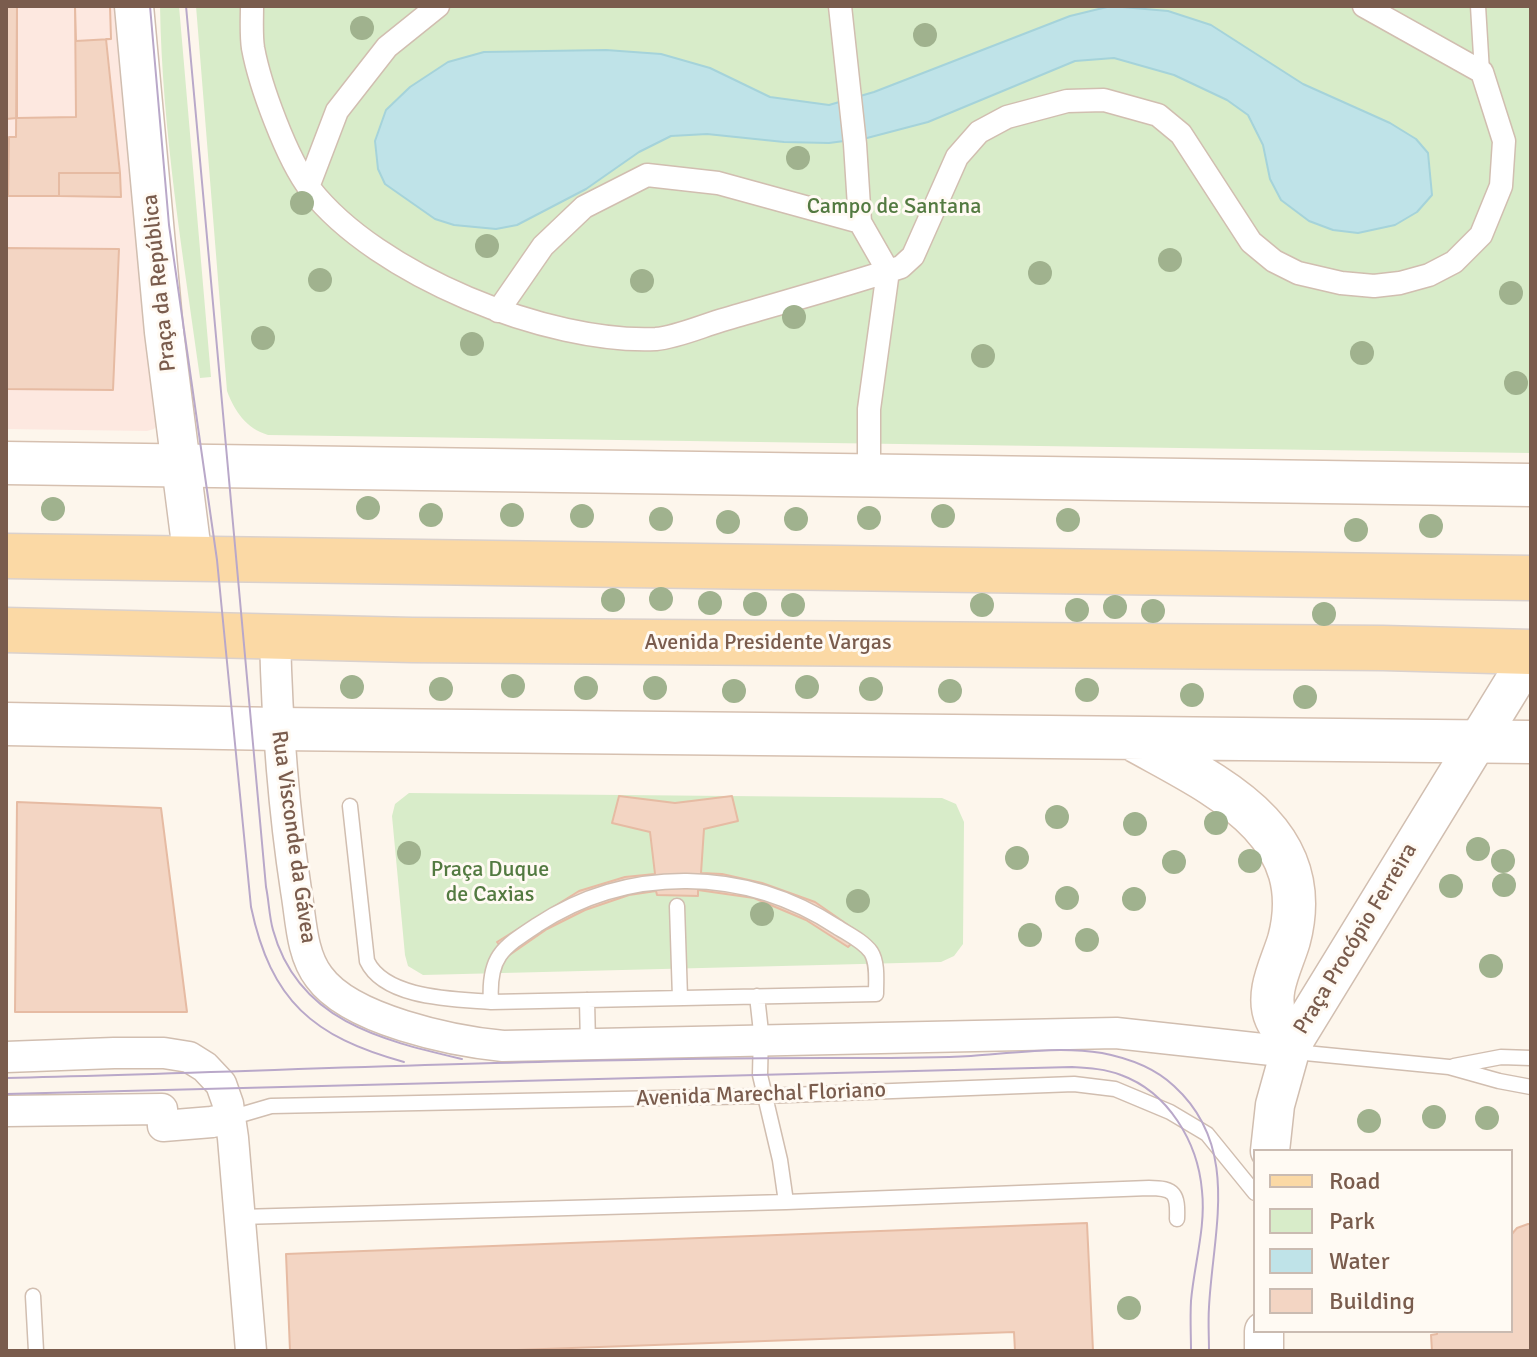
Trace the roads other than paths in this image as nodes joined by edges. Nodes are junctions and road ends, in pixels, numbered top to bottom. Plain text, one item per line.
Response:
1 (134, 6) edge
2 (252, 6) edge
3 (438, 6) edge
4 (840, 6) edge
5 (1364, 6) edge
6 (1478, 6) edge
7 (1482, 72) junction
8 (308, 187) junction
9 (860, 222) junction
10 (888, 271) junction
11 (498, 311) junction
12 (6, 463) edge
13 (181, 465) junction
14 (869, 475) junction
15 (1531, 485) edge
16 (6, 556) edge
17 (193, 560) junction
18 (1531, 578) edge
19 (6, 630) edge
20 (275, 636) junction
21 (1531, 653) edge
22 (6, 724) edge
23 (278, 729) junction
24 (1132, 739) junction
25 (1476, 741) junction
26 (1531, 742) edge
27 (350, 806) dead end
28 (677, 906) dead end
29 (757, 996) junction
30 (680, 998) junction
31 (587, 1000) junction
32 (491, 1002) junction
33 (761, 1041) junction
34 (588, 1045) junction
35 (1291, 1048) junction
36 (6, 1057) edge
37 (1531, 1058) edge
38 (1449, 1067) junction
39 (1531, 1087) edge
40 (763, 1096) junction
41 (6, 1111) edge
42 (230, 1118) junction
43 (1270, 1149) edge
44 (1253, 1191) edge
45 (786, 1202) junction
46 (240, 1217) junction
47 (1177, 1219) dead end
48 (33, 1296) dead end
49 (36, 1351) edge
50 (251, 1351) edge

1 - 13 street, Praça da República
2 - 8 street
3 - 8 street
4 - 9 street
5 - 7 street
6 - 7 lane
7 - 10 street
8 - 11 street
9 - 10 street
9 - 11 street
10 - 11 street
10 - 14 street
12 - 13 main road
13 - 14 main road
13 - 17 street, Praça da República
14 - 15 main road
16 - 17 main road
17 - 18 main road
19 - 20 main road, Avenida Presidente Vargas
20 - 21 main road, Avenida Presidente Vargas
20 - 23 street, Rua Visconde da Gávea
21 - 25 street, Praça Procópio Ferreira
22 - 23 main road
23 - 24 main road
23 - 34 street, Rua Visconde da Gávea
24 - 25 main road
24 - 35 main road
25 - 26 main road
25 - 35 street, Praça Procópio Ferreira
27 - 32 lane
28 - 30 lane
29 - 30 lane
29 - 32 lane
29 - 33 lane
30 - 31 lane
31 - 32 lane
31 - 34 lane
33 - 34 street
33 - 35 street
33 - 40 lane
35 - 38 lane, Praça Procópio Ferreira
35 - 43 street
36 - 42 street
37 - 38 lane
38 - 39 lane, Praça Procópio Ferreira
40 - 42 lane, Avenida Marechal Floriano
40 - 44 lane, Avenida Marechal Floriano
40 - 45 lane
41 - 42 street, Avenida Marechal Floriano
42 - 46 street
45 - 46 lane
45 - 47 lane
46 - 50 street
48 - 49 lane

